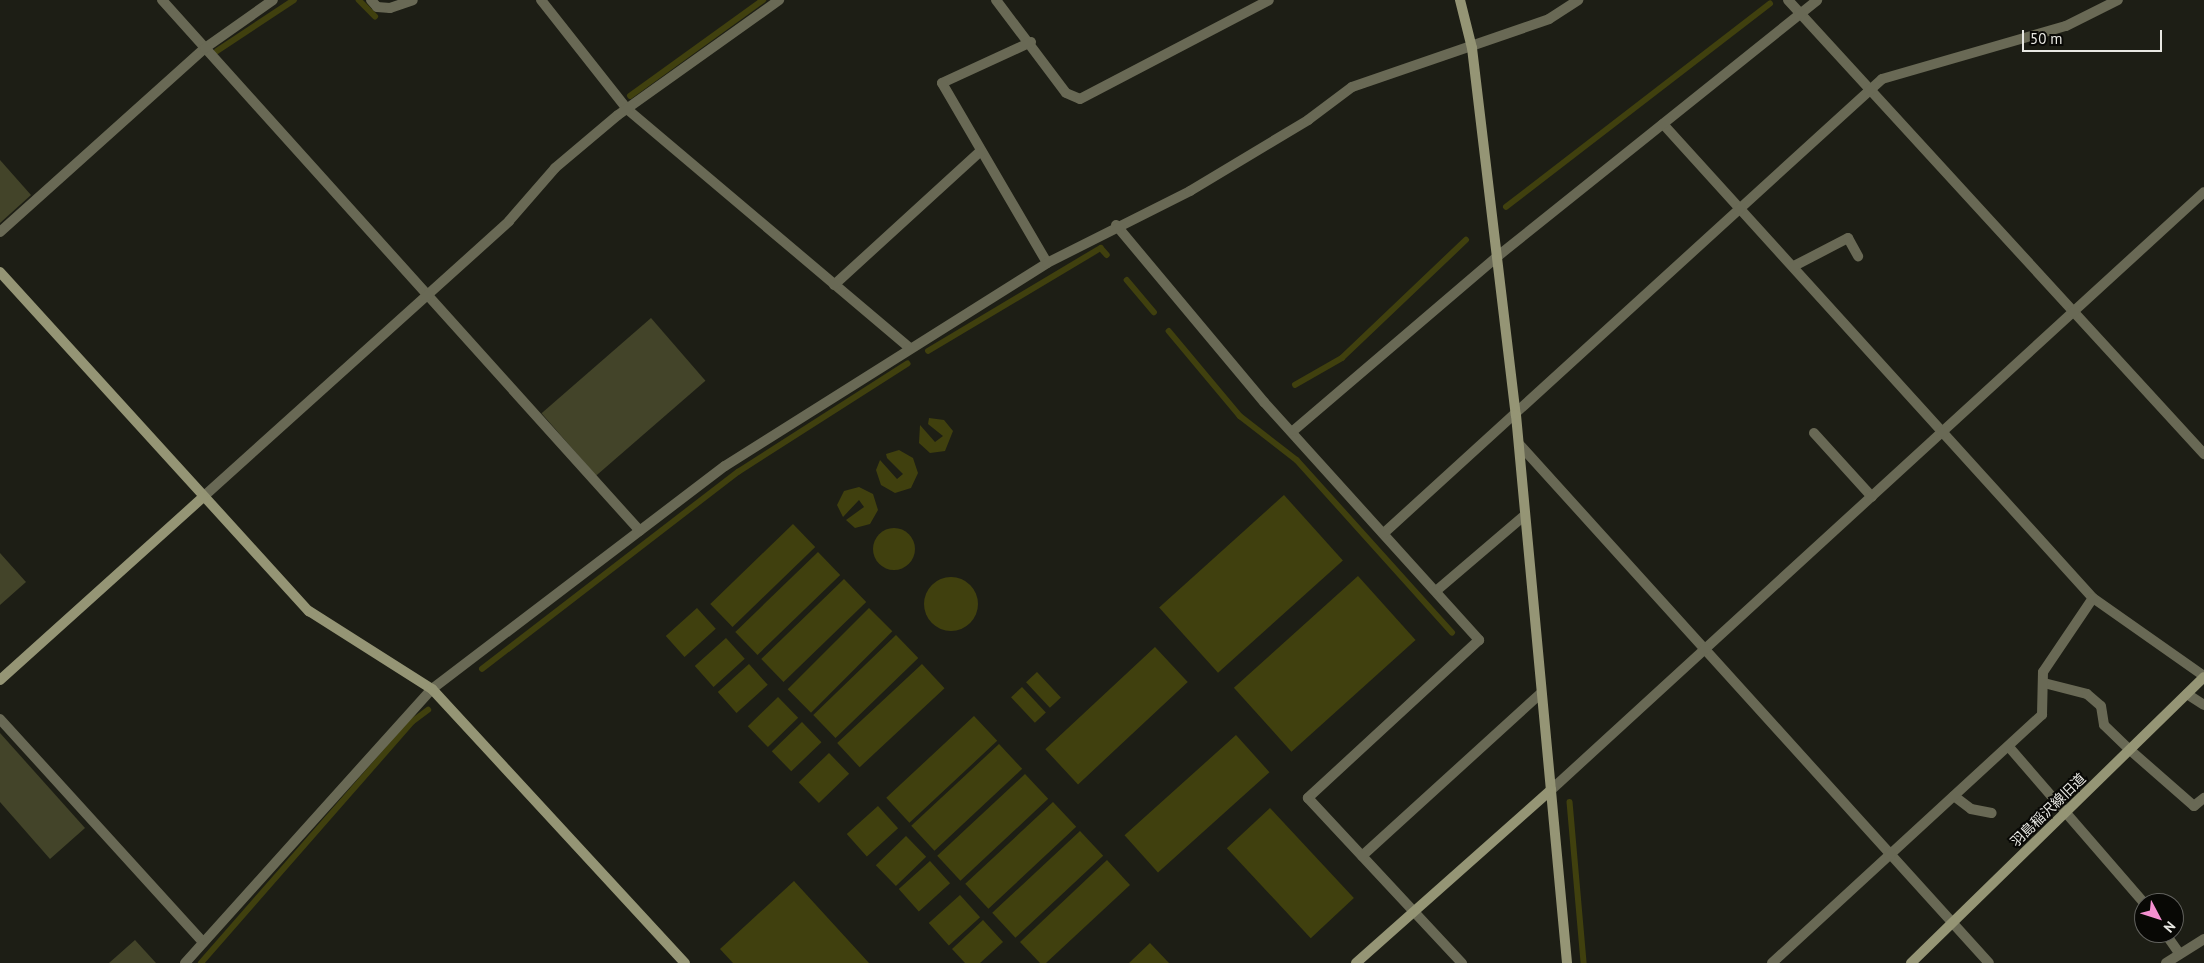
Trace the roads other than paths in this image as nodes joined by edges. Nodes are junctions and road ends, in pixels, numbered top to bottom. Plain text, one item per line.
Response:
1 (162, 0) edge
2 (273, 0) edge
3 (371, 0) edge
4 (413, 0) edge
5 (541, 0) edge
6 (779, 0) edge
7 (996, 0) edge
8 (1269, 0) edge
9 (1460, 0) edge
10 (1578, 0) edge
11 (1788, 0) edge
12 (1817, 0) edge
13 (2118, 0) edge
14 (1800, 12) junction
15 (1031, 42) junction
16 (204, 48) junction
17 (1472, 48) junction
18 (1871, 87) junction
19 (627, 109) junction
20 (1663, 124) junction
21 (981, 151) junction
22 (2204, 192) edge
23 (1741, 209) junction
24 (1116, 225) junction
25 (0, 232) edge
26 (1498, 256) junction
27 (1858, 256) dead end
28 (1047, 263) junction
29 (1794, 266) junction
30 (0, 272) edge
31 (834, 285) junction
32 (428, 296) junction
33 (2076, 312) junction
34 (910, 348) junction
35 (1516, 415) junction
36 (1293, 431) junction
37 (1946, 432) junction
38 (1814, 434) dead end
39 (1518, 444) junction
40 (2204, 454) edge
41 (203, 497) junction
42 (1872, 497) junction
43 (1525, 515) junction
44 (640, 531) junction
45 (1384, 533) junction
46 (1436, 591) junction
47 (2093, 598) junction
48 (1705, 650) junction
49 (2204, 676) edge
50 (0, 680) edge
51 (2044, 683) junction
52 (432, 689) junction
53 (1541, 693) junction
54 (2187, 694) junction
55 (2204, 705) edge
56 (0, 720) edge
57 (2009, 747) junction
58 (2130, 750) junction
59 (1551, 790) junction
60 (1954, 796) junction
61 (2204, 798) edge
62 (2066, 811) junction
63 (1992, 813) dead end
64 (1891, 855) junction
65 (1362, 856) junction
66 (2136, 893) edge
67 (1413, 911) junction
68 (1952, 923) junction
69 (2204, 939) edge
70 (203, 942) junction
71 (2172, 943) edge
72 (2179, 953) junction
73 (185, 963) edge
74 (685, 963) edge
75 (1356, 963) edge
76 (1462, 963) edge
77 (1567, 963) edge
78 (1772, 963) edge
79 (1911, 963) edge
80 (1989, 963) edge
81 (2166, 963) edge

1 - 16 street
2 - 16 street
3 - 4 street
5 - 19 street
6 - 19 street
7 - 15 street
8 - 15 street
9 - 17 street
10 - 17 street
11 - 14 street
12 - 14 street
13 - 18 street
14 - 18 street
14 - 20 street
15 - 21 street
16 - 25 street
16 - 32 street
17 - 24 street
17 - 26 street
18 - 23 street
18 - 33 street
19 - 31 street
19 - 32 street
20 - 23 street
20 - 26 street
21 - 28 street
21 - 31 street
22 - 33 street
23 - 29 street
23 - 35 street
24 - 28 street
24 - 36 street
26 - 35 street
26 - 36 street
27 - 29 street
28 - 34 street
29 - 37 street
30 - 41 street
31 - 34 street
32 - 41 street
32 - 44 street
33 - 37 street
33 - 40 street
34 - 44 street
35 - 39 street
35 - 45 street
36 - 45 street
37 - 42 street
37 - 47 street
38 - 42 street
39 - 43 street
39 - 48 street
41 - 50 street
41 - 52 street
42 - 48 street
43 - 46 street
43 - 53 street
44 - 52 street
45 - 46 street
46 - 65 street
47 - 49 street
47 - 51 street
48 - 59 street
48 - 64 street
49 - 54 street, 羽島稲沢線旧道
51 - 57 street
51 - 58 street
52 - 70 street
52 - 74 street
53 - 59 street
53 - 65 street
54 - 55 street
54 - 58 street, 羽島稲沢線旧道
56 - 70 street
57 - 60 street
57 - 62 street
58 - 61 street
58 - 62 street, 羽島稲沢線旧道
59 - 67 street
59 - 77 street
60 - 63 street
60 - 64 street
62 - 66 street
62 - 68 street, 羽島稲沢線旧道
64 - 68 street
64 - 78 street
65 - 67 street
67 - 75 street
67 - 76 street
68 - 79 street, 羽島稲沢線旧道
68 - 80 street
69 - 72 street
70 - 73 street
71 - 72 street
72 - 81 street

